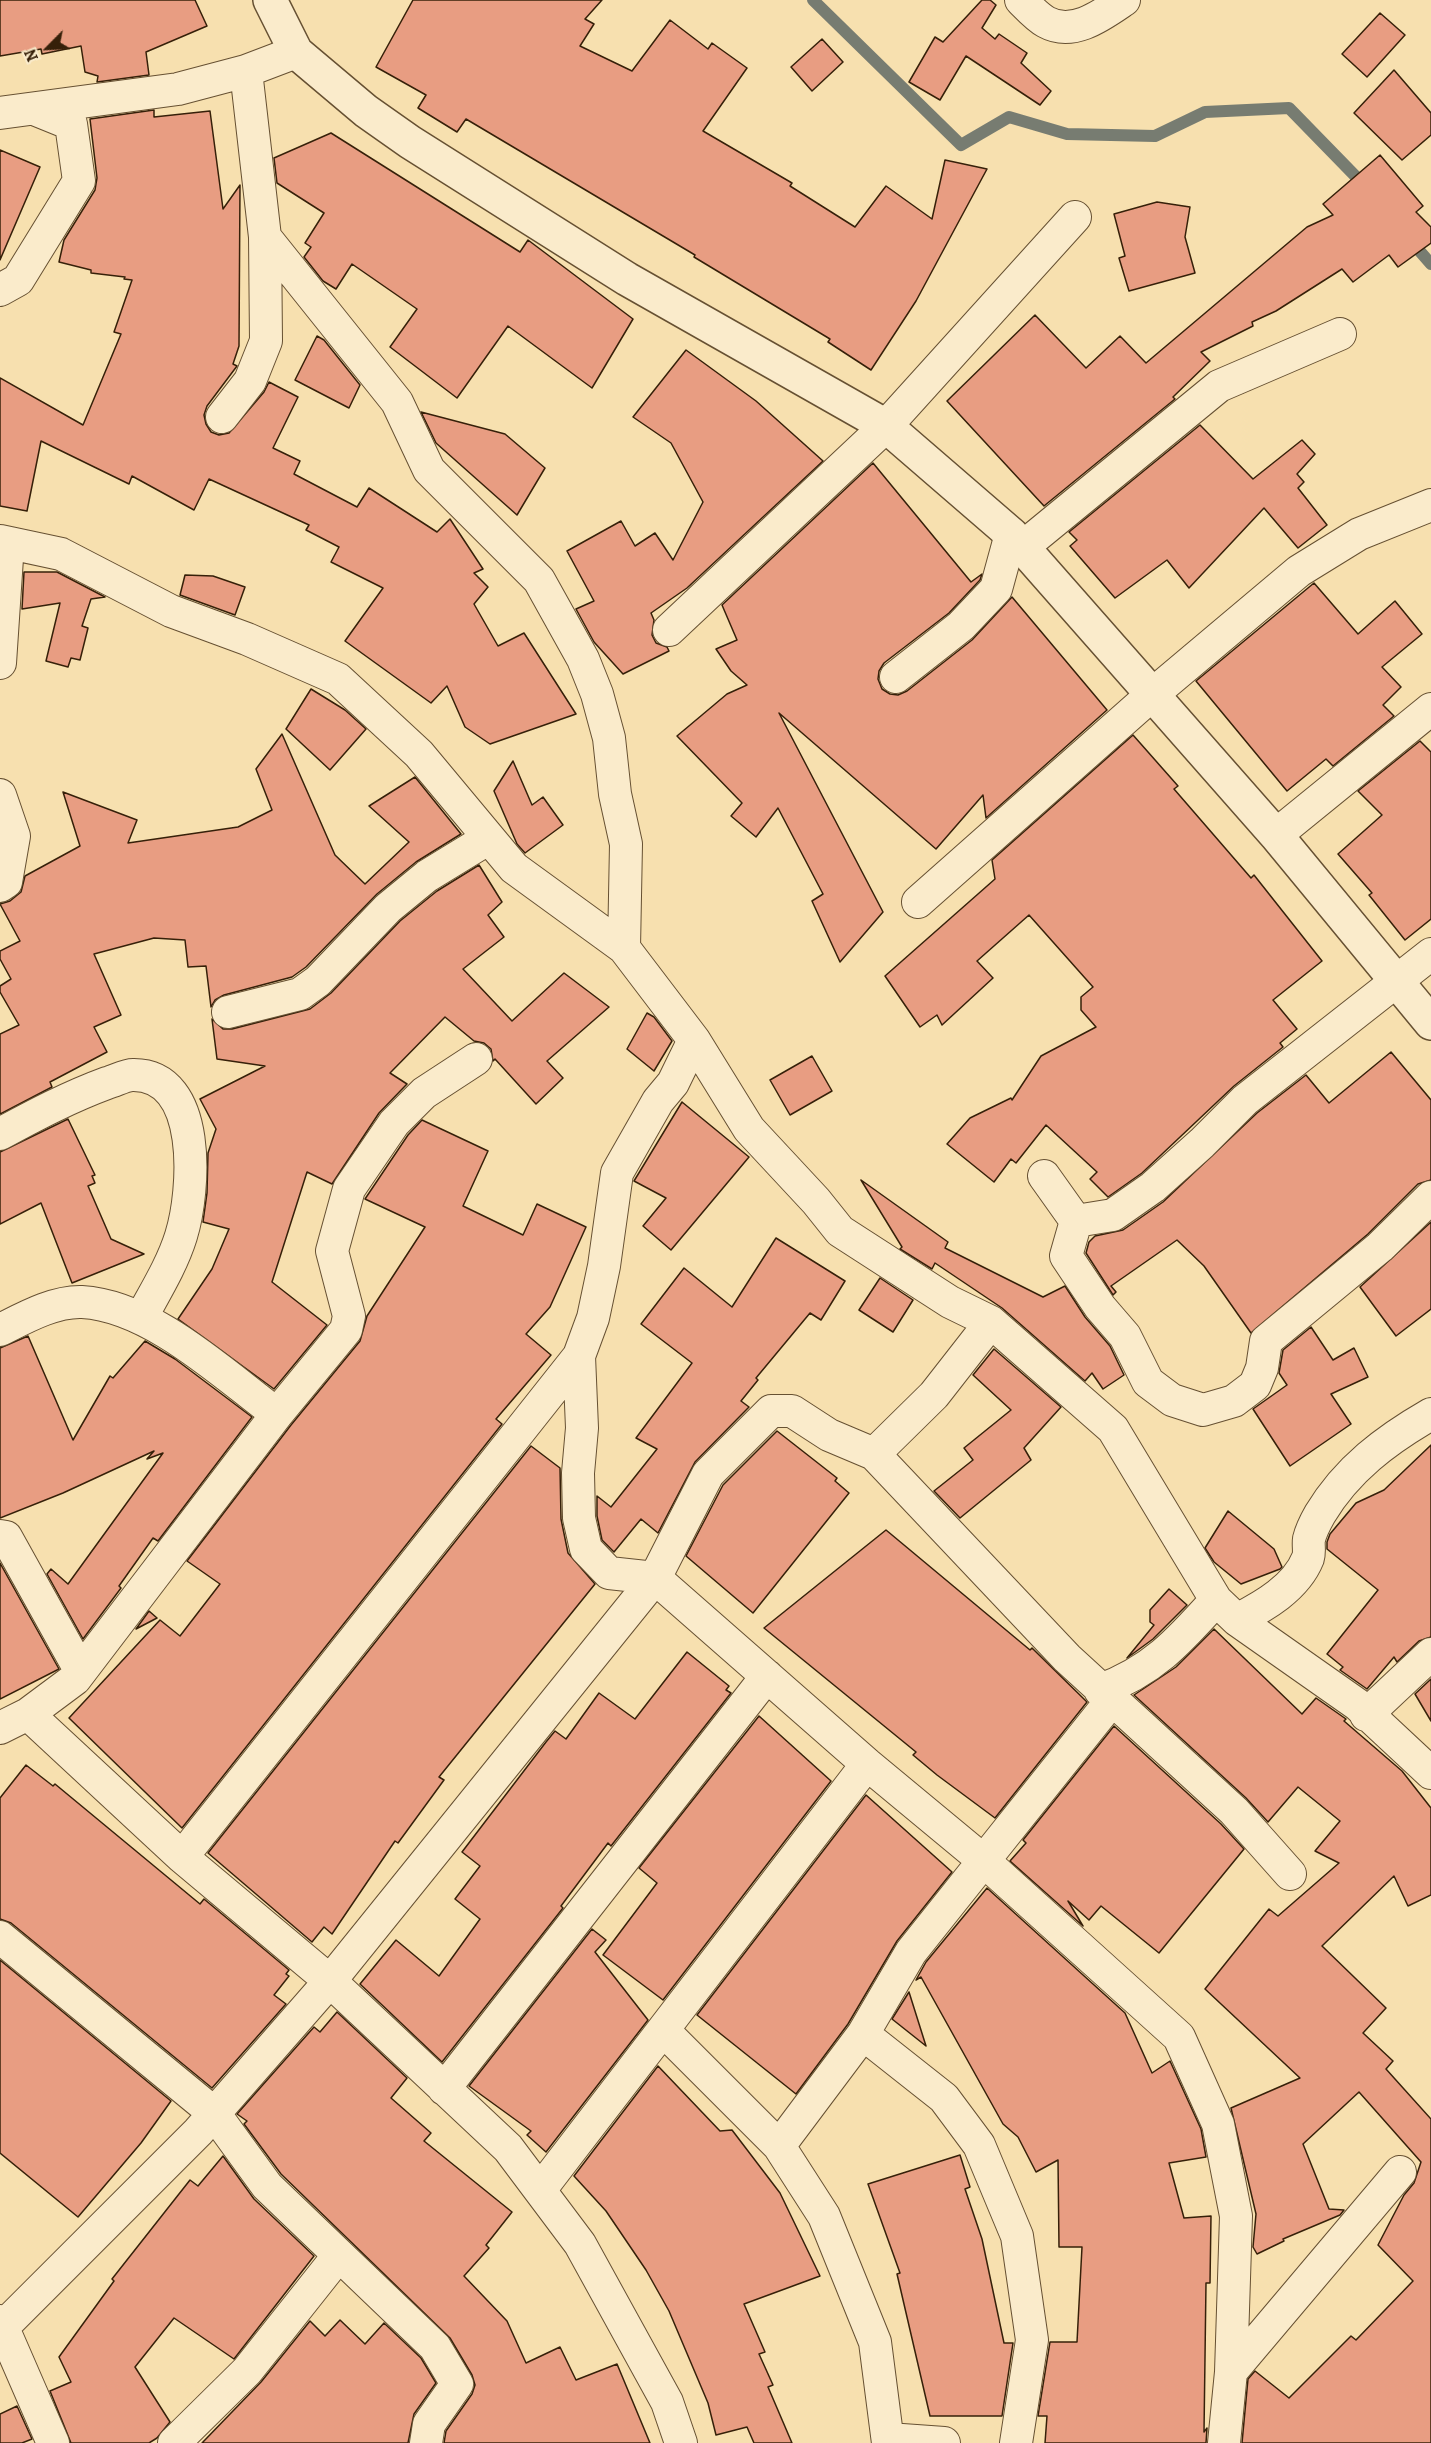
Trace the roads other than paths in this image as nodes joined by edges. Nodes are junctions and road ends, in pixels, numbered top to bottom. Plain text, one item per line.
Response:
1 (270, 0) edge
2 (1021, 0) edge
3 (1124, 0) edge
4 (297, 52) junction
5 (246, 71) junction
6 (34, 109) junction
7 (0, 113) edge
8 (1075, 218) dead end
9 (265, 237) junction
10 (0, 290) edge
11 (1340, 334) dead end
12 (222, 417) dead end
13 (886, 426) junction
14 (1431, 505) edge
15 (1018, 540) junction
16 (4, 542) edge
17 (669, 630) dead end
18 (0, 663) edge
19 (896, 677) dead end
20 (1154, 693) junction
21 (1431, 709) edge
22 (0, 795) edge
23 (1276, 835) junction
24 (489, 838) junction
25 (0, 886) edge
26 (918, 902) dead end
27 (624, 948) junction
28 (1431, 954) edge
29 (1398, 982) junction
30 (228, 1012) dead end
31 (1431, 1023) edge
32 (694, 1040) junction
33 (476, 1059) dead end
34 (0, 1134) edge
35 (1044, 1176) dead end
36 (1431, 1197) edge
37 (1076, 1221) junction
38 (141, 1318) junction
39 (991, 1322) junction
40 (0, 1330) edge
41 (579, 1356) junction
42 (277, 1414) junction
43 (1431, 1414) edge
44 (874, 1454) junction
45 (0, 1536) edge
46 (655, 1578) junction
47 (1227, 1610) junction
48 (1431, 1654) edge
49 (80, 1670) junction
50 (767, 1676) junction
51 (1106, 1695) junction
52 (28, 1714) junction
53 (1366, 1715) junction
54 (0, 1728) edge
55 (867, 1764) junction
56 (1431, 1773) edge
57 (182, 1857) junction
58 (984, 1862) junction
59 (1290, 1874) dead end
60 (0, 1936) edge
61 (330, 1982) junction
62 (663, 2030) junction
63 (863, 2034) junction
64 (444, 2089) junction
65 (214, 2113) junction
66 (779, 2146) junction
67 (1400, 2172) dead end
68 (540, 2190) junction
69 (339, 2255) junction
70 (1, 2327) edge
71 (1231, 2372) junction
72 (888, 2441) edge
73 (53, 2443) edge
74 (174, 2443) edge
75 (426, 2443) edge
76 (681, 2443) edge
77 (944, 2443) edge
78 (1016, 2443) edge
79 (1224, 2443) edge

1 - 4 street
2 - 3 street
4 - 5 street
4 - 13 street
5 - 6 street
5 - 9 street
6 - 7 street
6 - 10 street
8 - 13 street
9 - 12 street
9 - 27 street
11 - 15 street
13 - 15 street
13 - 17 street
14 - 20 street
15 - 19 street
15 - 20 street
16 - 18 street
16 - 24 street
20 - 23 street
20 - 26 street
21 - 23 street
22 - 25 street
23 - 29 street
24 - 27 street
24 - 30 street
27 - 32 street
28 - 29 street
29 - 31 street
29 - 37 street
32 - 39 street
32 - 41 street
33 - 42 street
34 - 38 street
35 - 37 street
36 - 37 street
38 - 40 street
38 - 42 street
39 - 44 street
39 - 47 street
41 - 46 street
41 - 57 street
42 - 49 street
43 - 47 street
44 - 46 street
44 - 51 street
45 - 49 street
46 - 50 street
46 - 61 street
47 - 51 street
47 - 53 street
48 - 53 street
49 - 52 street
50 - 55 street
50 - 64 street
51 - 58 street
51 - 59 street
52 - 54 street
52 - 57 street
53 - 56 street
55 - 58 street
55 - 62 street
57 - 61 street
58 - 63 street
58 - 71 street
60 - 65 street
61 - 64 street
61 - 65 street
62 - 66 street
62 - 68 street
63 - 66 street
63 - 78 street
64 - 68 street
65 - 69 street
65 - 70 street
66 - 72 street
67 - 71 street
68 - 76 street
69 - 74 street
69 - 75 street
70 - 73 street
71 - 79 street
72 - 77 street

